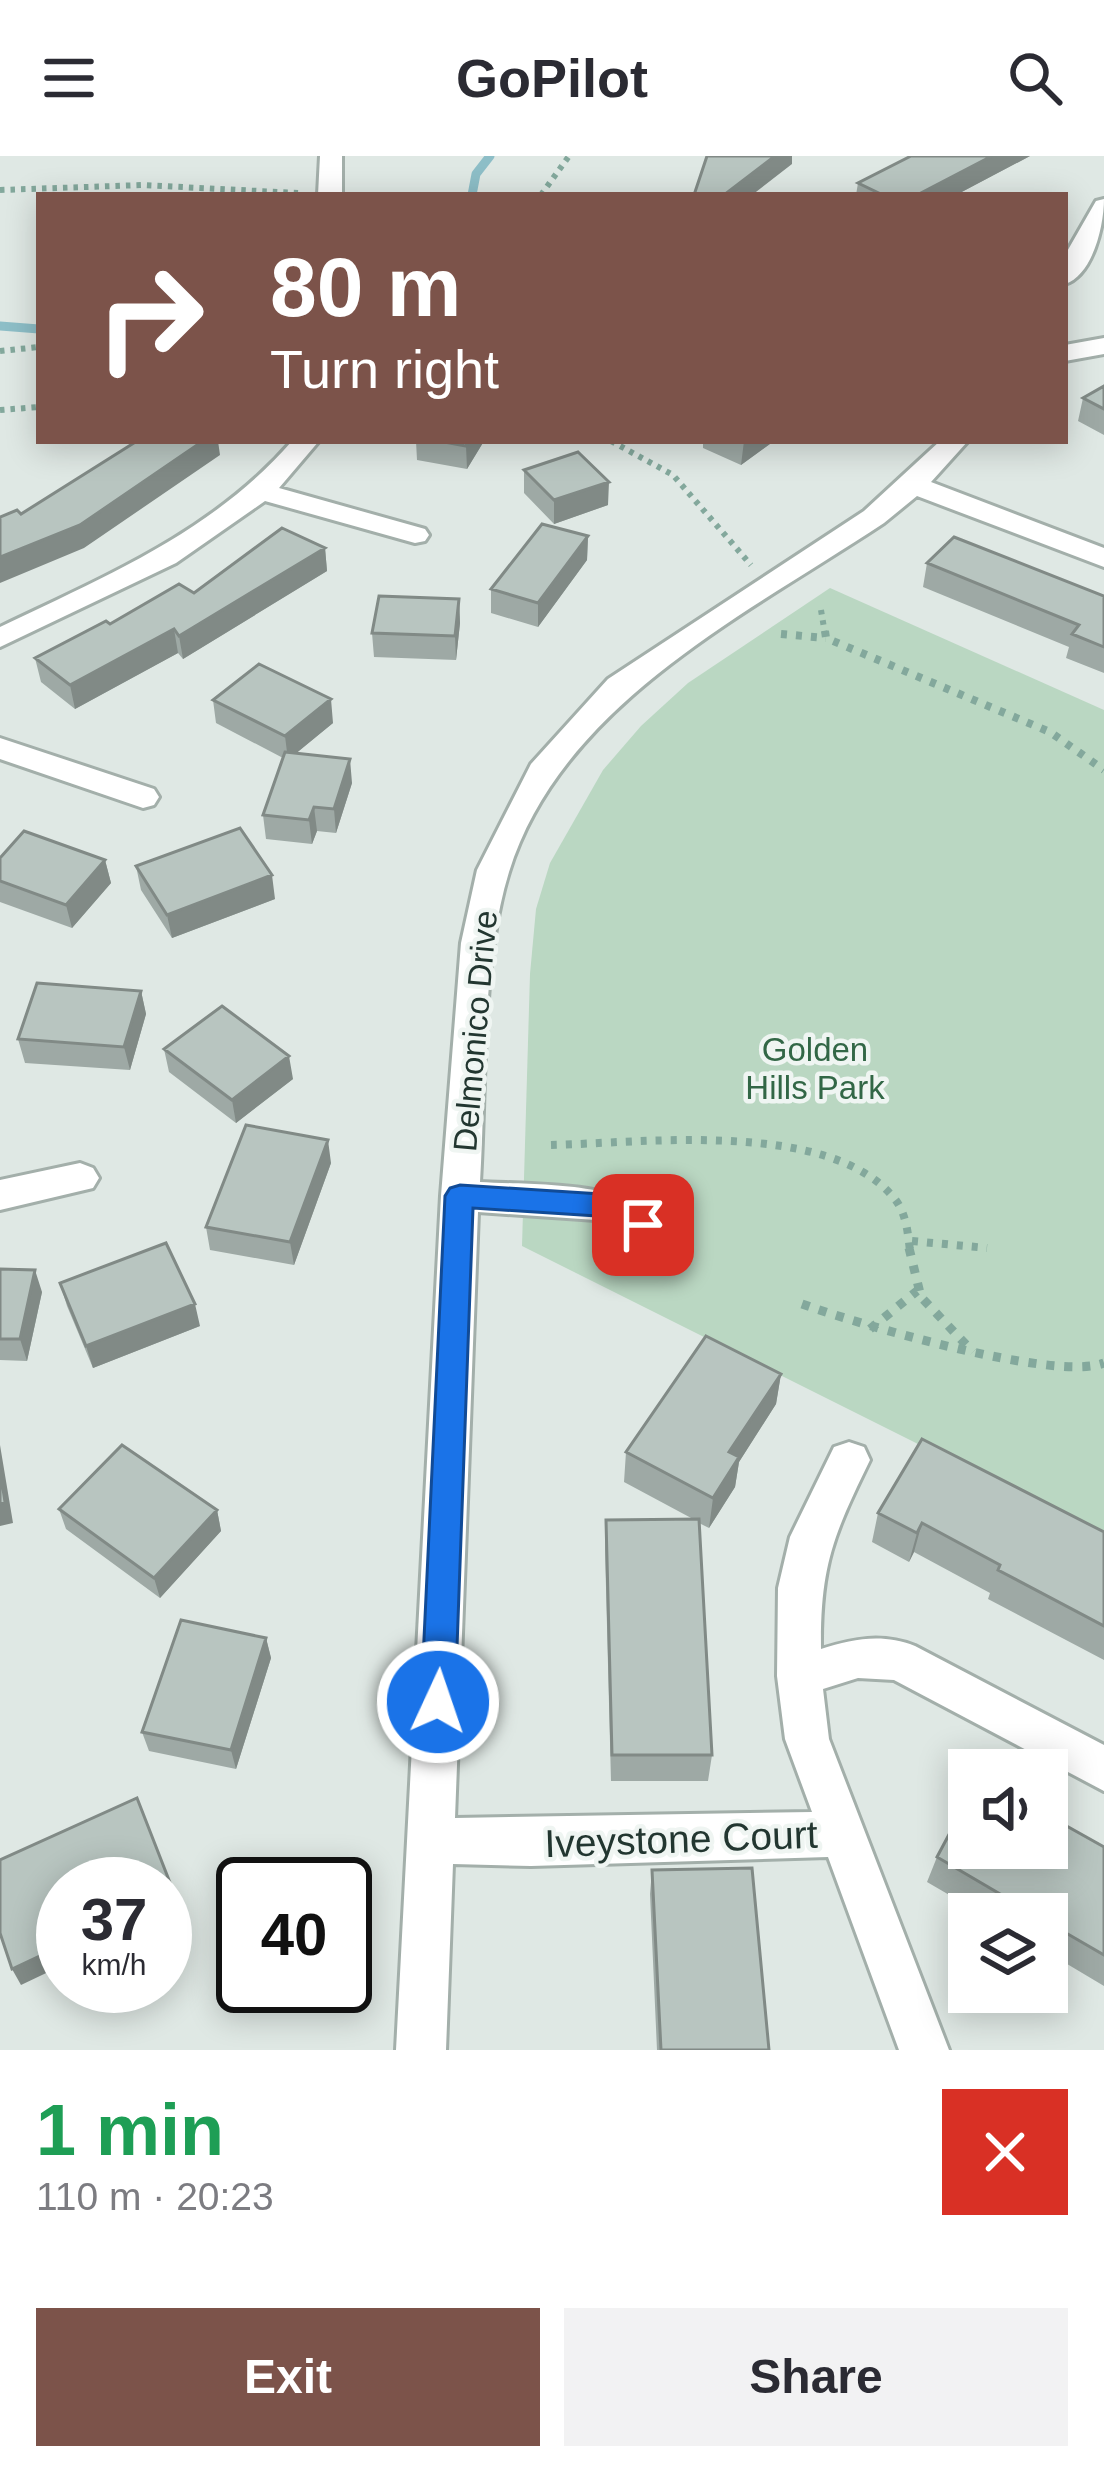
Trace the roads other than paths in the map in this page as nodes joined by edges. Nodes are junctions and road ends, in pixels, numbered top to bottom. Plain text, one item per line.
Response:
1 (331, 156) edge
2 (330, 192) edge
3 (1104, 208) edge
4 (1068, 211) edge
5 (1068, 272) edge
6 (1104, 346) edge
7 (1068, 352) edge
8 (303, 444) edge
9 (952, 444) edge
10 (914, 485) junction
11 (262, 492) junction
12 (416, 535) dead end
13 (1104, 558) edge
14 (0, 638) edge
15 (0, 748) edge
16 (142, 797) dead end
17 (80, 1178) dead end
18 (0, 1195) edge
19 (460, 1196) junction
20 (643, 1225) dead end
21 (849, 1460) dead end
22 (799, 1676) junction
23 (1104, 1768) edge
24 (845, 1834) junction
25 (432, 1840) junction
26 (421, 2050) edge
27 (924, 2050) edge

1 - 2 street
3 - 4 street
3 - 5 street
6 - 7 street
8 - 11 street
9 - 10 street, Delmonico Drive
10 - 13 street
10 - 19 street, Delmonico Drive
11 - 12 street
11 - 14 street
15 - 16 street
17 - 18 street
19 - 20 street
19 - 25 street, Delmonico Drive
21 - 22 street
22 - 23 street
22 - 24 street
24 - 25 street, Iveystone Court
24 - 27 street, Iveystone Court
25 - 26 street, Delmonico Drive

